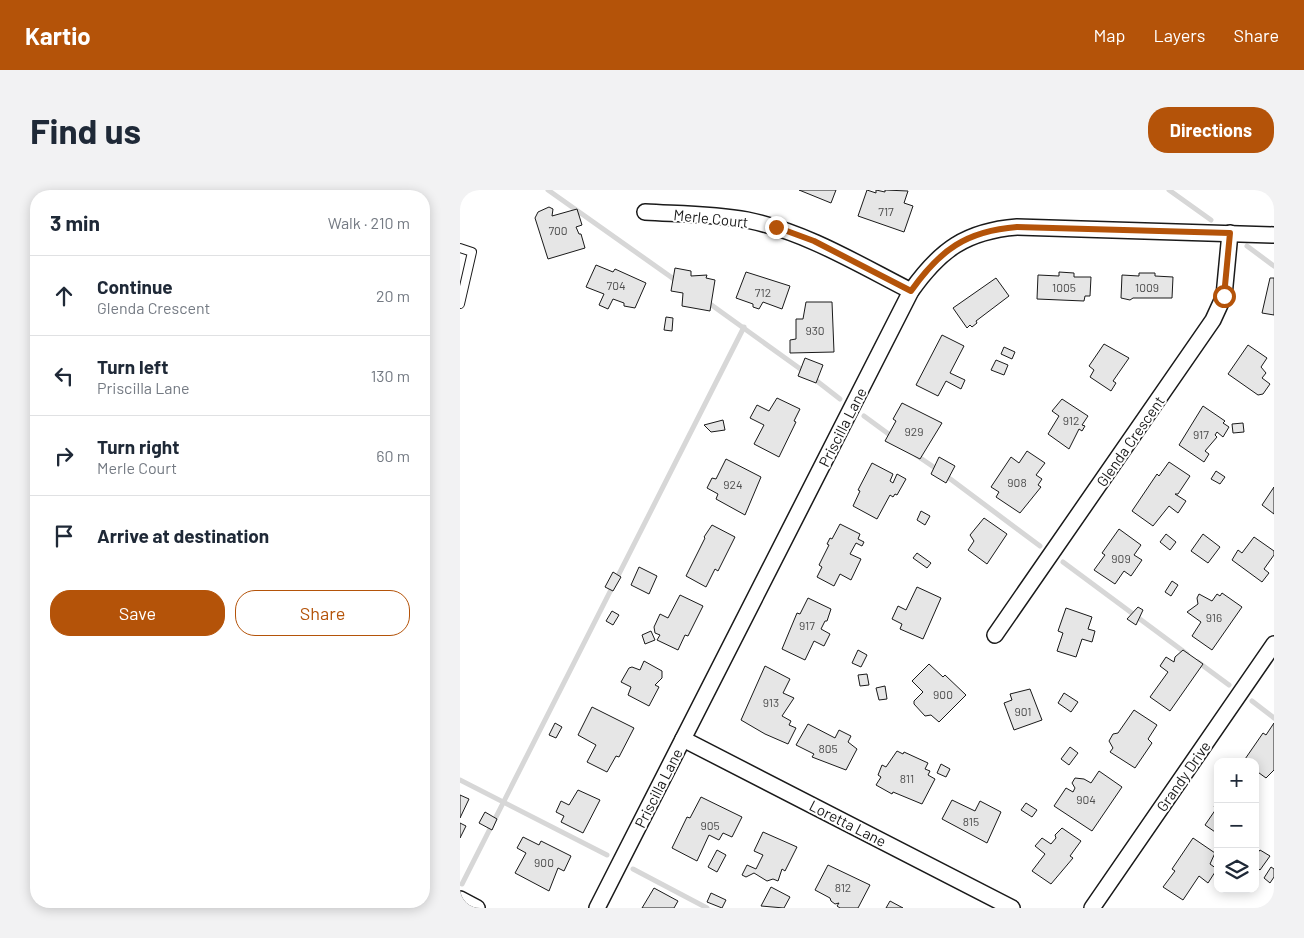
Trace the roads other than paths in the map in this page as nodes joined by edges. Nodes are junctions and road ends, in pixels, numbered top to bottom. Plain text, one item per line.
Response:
1 (644, 212) dead end
2 (1230, 233) junction
3 (1274, 235) edge
4 (460, 248) edge
5 (911, 291) junction
6 (460, 304) edge
7 (995, 635) dead end
8 (1274, 644) edge
9 (683, 739) junction
10 (460, 900) edge
11 (477, 908) edge
12 (597, 908) edge
13 (1012, 908) edge
14 (1092, 908) edge

1 - 5 street, Merle Court
2 - 3 street, Priscilla Lane
2 - 5 street, Priscilla Lane
2 - 7 street, Glenda Crescent
4 - 6 lane
5 - 9 street, Priscilla Lane
8 - 14 street, Grandy Drive
9 - 12 street, Priscilla Lane
9 - 13 street, Loretta Lane
10 - 11 street

